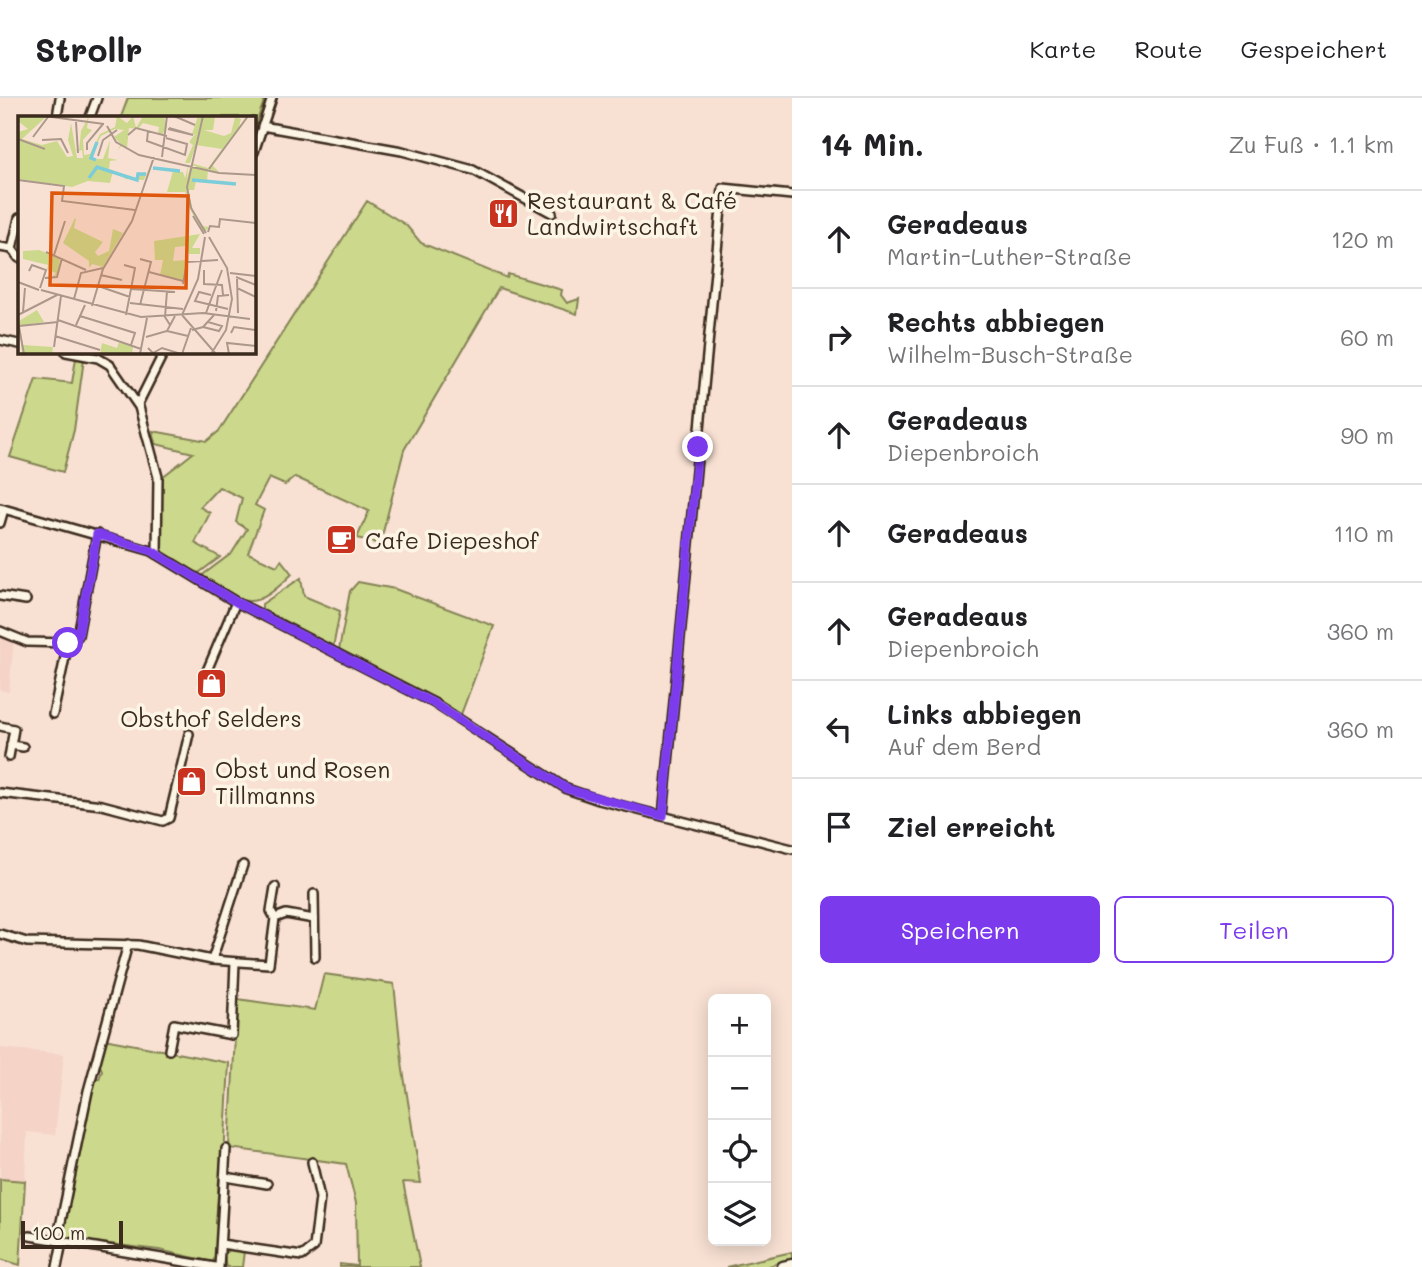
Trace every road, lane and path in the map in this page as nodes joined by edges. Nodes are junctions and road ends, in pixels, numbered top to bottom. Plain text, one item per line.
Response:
1 (60, 98) edge
2 (97, 98) edge
3 (272, 98) edge
4 (57, 116) edge
5 (90, 116) edge
6 (262, 126) junction
7 (256, 146) edge
8 (792, 195) edge
9 (552, 212) dead end
10 (18, 222) edge
11 (0, 247) edge
12 (12, 249) junction
13 (18, 257) edge
14 (77, 354) edge
15 (163, 354) edge
16 (138, 404) junction
17 (2, 508) edge
18 (0, 523) edge
19 (97, 534) junction
20 (157, 554) junction
21 (0, 596) edge
22 (26, 600) dead end
23 (236, 602) junction
24 (0, 631) edge
25 (68, 643) junction
26 (203, 680) dead end
27 (53, 714) dead end
28 (0, 726) edge
29 (189, 734) dead end
30 (11, 745) junction
31 (23, 747) dead end
32 (9, 757) dead end
33 (0, 793) edge
34 (663, 816) junction
35 (792, 849) edge
36 (243, 865) dead end
37 (275, 887) dead end
38 (314, 894) dead end
39 (275, 918) junction
40 (314, 919) junction
41 (0, 934) edge
42 (128, 944) junction
43 (315, 957) dead end
44 (212, 960) junction
45 (235, 962) junction
46 (169, 1050) dead end
47 (226, 1149) dead end
48 (312, 1162) dead end
49 (226, 1177) junction
50 (267, 1184) dead end
51 (30, 1236) dead end
52 (60, 1241) junction
53 (221, 1244) junction
54 (792, 1265) edge
55 (57, 1267) edge
56 (217, 1267) edge
57 (783, 1267) edge

1 - 4 street
2 - 5 street
3 - 6 street
6 - 7 street
6 - 9 street
8 - 34 street
10 - 12 street
11 - 12 street
12 - 13 street
14 - 16 street
15 - 16 street
16 - 20 street
17 - 18 street
17 - 19 street
19 - 20 street
19 - 25 street
20 - 23 street
21 - 22 street
23 - 26 street
23 - 34 street
24 - 25 street
25 - 27 street
28 - 30 street
29 - 33 street
30 - 31 street
30 - 32 street
34 - 35 street
36 - 44 street
37 - 39 street
38 - 40 street
39 - 40 street
39 - 45 street
40 - 43 street
41 - 42 street
42 - 44 street
42 - 52 street
44 - 45 street
45 - 46 street
47 - 49 street
48 - 53 street
49 - 50 street
49 - 53 street
51 - 52 street
52 - 55 street
52 - 56 street
53 - 56 street
54 - 57 main road

